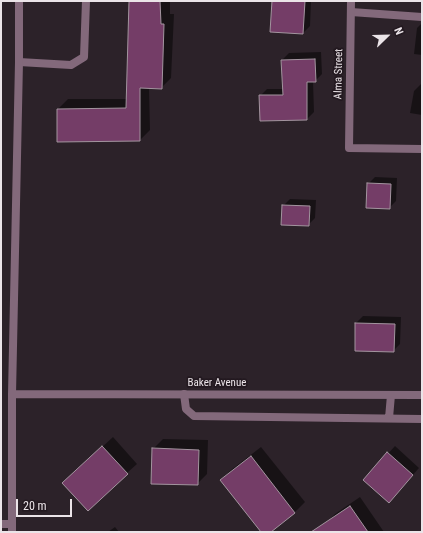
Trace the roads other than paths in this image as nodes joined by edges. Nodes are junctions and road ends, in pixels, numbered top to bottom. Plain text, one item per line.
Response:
1 (19, 1) edge
2 (86, 1) edge
3 (351, 1) edge
4 (351, 12) junction
5 (422, 17) edge
6 (19, 62) junction
7 (422, 149) edge
8 (12, 394) junction
9 (184, 394) junction
10 (391, 395) junction
11 (422, 395) edge
12 (389, 418) junction
13 (422, 419) edge
14 (1, 524) edge
15 (12, 528) edge

1 - 6 street
2 - 6 street
3 - 4 street, Alma Street
4 - 5 street
4 - 7 street, Alma Street
6 - 8 street
8 - 9 street, Baker Avenue
8 - 15 street
9 - 10 street, Baker Avenue
9 - 12 street
10 - 11 street, Baker Avenue
10 - 12 street
12 - 13 street
14 - 15 street

